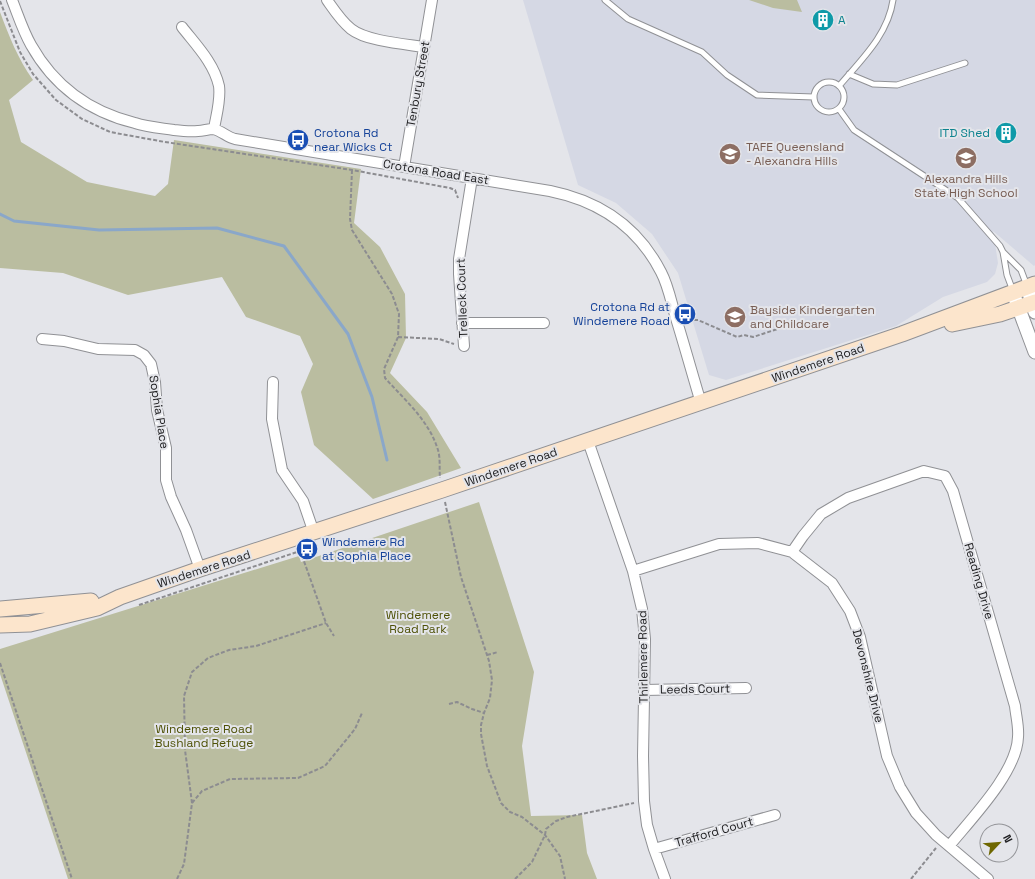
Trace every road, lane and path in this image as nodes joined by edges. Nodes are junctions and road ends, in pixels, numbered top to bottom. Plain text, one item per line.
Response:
1 (12, 0) edge
2 (326, 0) edge
3 (432, 0) edge
4 (605, 0) edge
5 (893, 0) edge
6 (182, 27) dead end
7 (424, 47) junction
8 (965, 63) dead end
9 (849, 74) junction
10 (839, 86) junction
11 (814, 97) junction
12 (839, 109) junction
13 (214, 129) junction
14 (404, 167) junction
15 (472, 178) junction
16 (467, 202) junction
17 (1003, 252) junction
18 (1025, 288) edge
19 (1030, 306) edge
20 (694, 320) dead end
21 (462, 323) junction
22 (544, 323) dead end
23 (787, 326) dead end
24 (902, 334) junction
25 (398, 337) junction
26 (42, 339) dead end
27 (464, 346) joint
28 (1035, 352) edge
29 (273, 382) dead end
30 (701, 403) junction
31 (588, 441) junction
32 (443, 496) junction
33 (314, 533) junction
34 (296, 539) junction
35 (792, 552) junction
36 (200, 570) junction
37 (633, 571) junction
38 (120, 597) junction
39 (0, 609) edge
40 (326, 623) junction
41 (0, 625) edge
42 (334, 636) dead end
43 (498, 652) dead end
44 (487, 655) junction
45 (0, 663) edge
46 (746, 688) dead end
47 (644, 690) junction
48 (449, 704) dead end
49 (484, 712) junction
50 (362, 713) dead end
51 (644, 801) junction
52 (192, 803) junction
53 (774, 815) dead end
54 (545, 835) junction
55 (946, 843) junction
56 (654, 849) junction
57 (72, 879) edge
58 (177, 879) edge
59 (515, 879) edge
60 (565, 879) edge
61 (665, 879) edge
62 (911, 879) edge
63 (988, 879) edge

1 - 13 street
2 - 7 street
3 - 7 street, Tenbury Street
4 - 11 lane
5 - 9 lane
6 - 13 street
7 - 14 street, Tenbury Street
8 - 9 lane
9 - 10 lane
10 - 11 lane
10 - 12 lane
11 - 12 lane
12 - 17 lane
13 - 14 street, Crotona Road East
14 - 15 street, Crotona Road East
15 - 16 street, Trelleck Court
15 - 30 street, Crotona Road East
16 - 21 street, Trelleck Court
16 - 25 path
17 - 18 lane
17 - 18 lane
18 - 19 street
18 - 24 main road, Windemere Road
19 - 24 main road, Windemere Road
19 - 28 street
20 - 23 path
21 - 22 street
21 - 27 street, Trelleck Court
24 - 30 main road, Windemere Road
25 - 27 path
25 - 32 path
26 - 36 street, Sophia Place
29 - 33 street
30 - 31 main road, Windemere Road
31 - 32 main road, Windemere Road
31 - 37 street, Thirlemere Road
32 - 33 main road, Windemere Road
32 - 44 path
33 - 34 main road, Windemere Road
34 - 36 main road, Windemere Road
34 - 40 path
35 - 37 street, Devonshire Drive
35 - 55 street, Devonshire Drive
35 - 55 street, Reading Drive
36 - 38 main road, Windemere Road
37 - 47 street, Thirlemere Road
38 - 39 main road, Windemere Road
38 - 41 main road, Windemere Road
40 - 42 path
40 - 52 path
43 - 44 path
44 - 49 path
45 - 57 path
46 - 47 street, Leeds Court
47 - 51 street, Thirlemere Road
48 - 49 path
49 - 54 path
50 - 52 path
51 - 54 path
51 - 56 street, Thirlemere Road
52 - 58 path
53 - 56 street, Trafford Court
54 - 59 path
54 - 60 path
55 - 62 path
55 - 63 street, Devonshire Drive
56 - 61 street, Thirlemere Road

